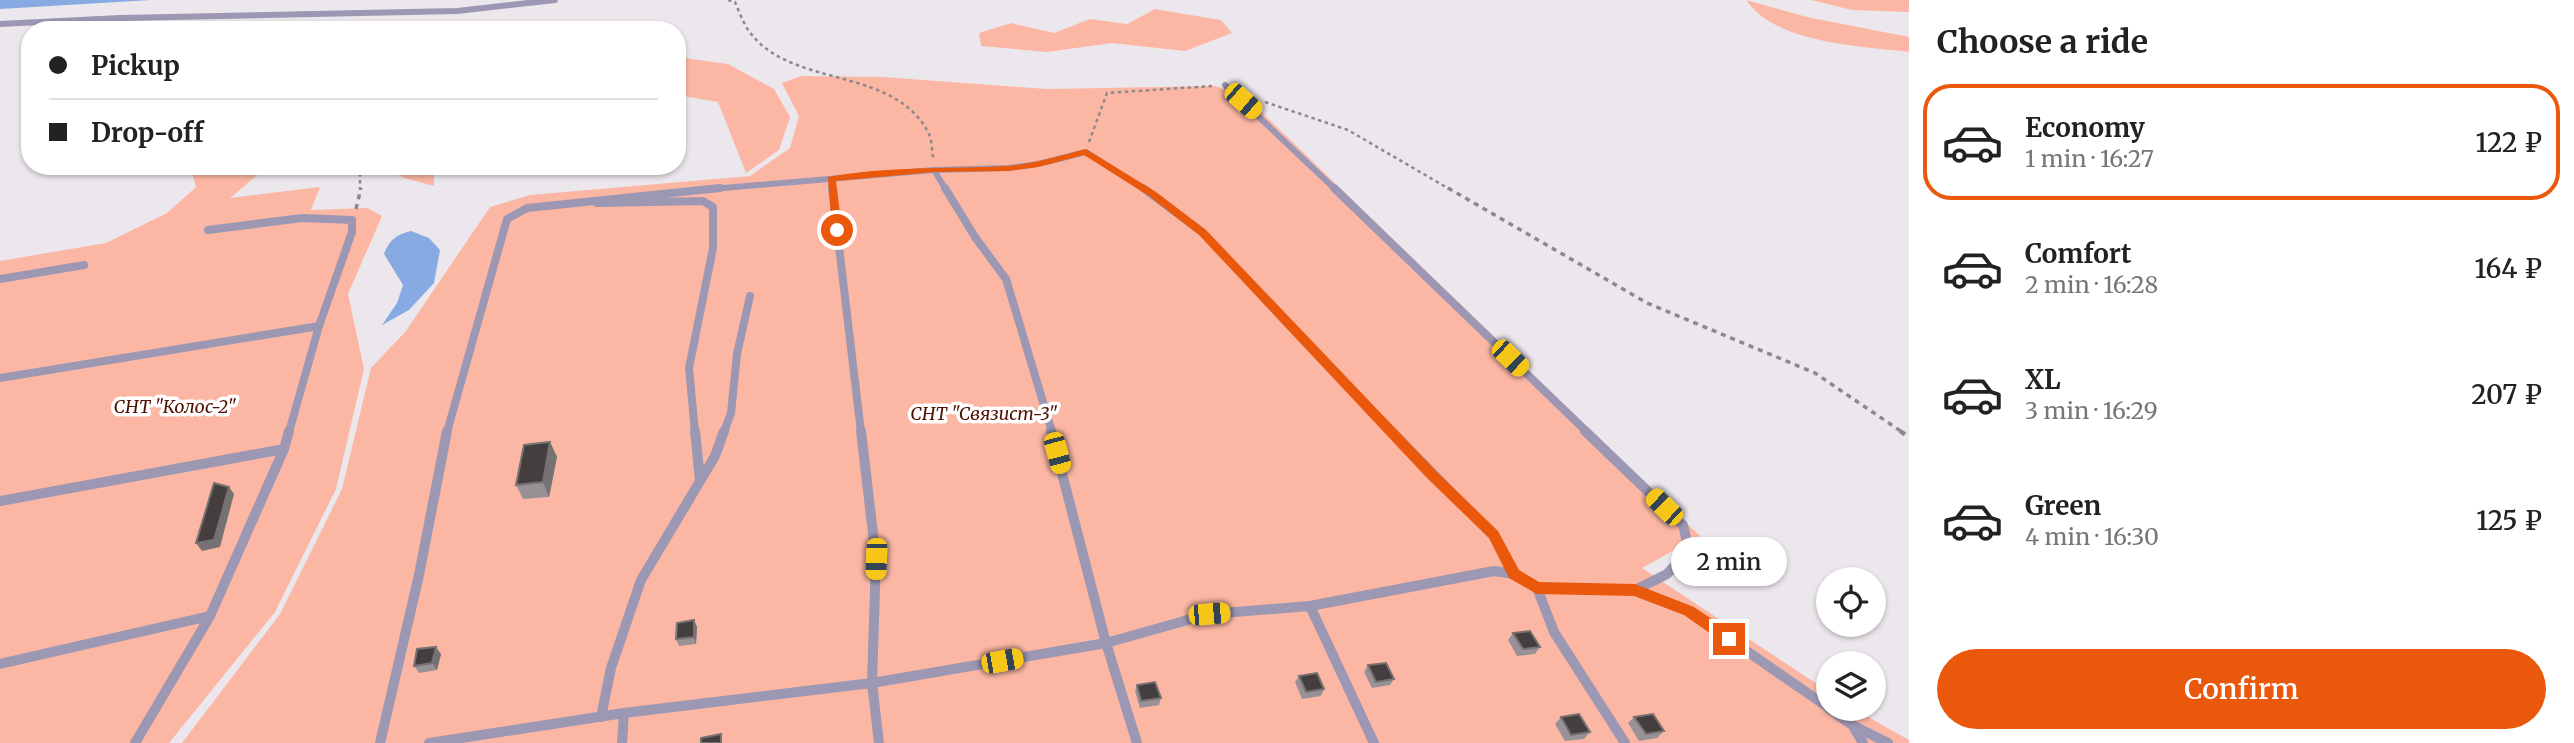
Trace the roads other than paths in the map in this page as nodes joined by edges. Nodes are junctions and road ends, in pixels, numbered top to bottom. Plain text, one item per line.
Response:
1 (555, 0) edge
2 (60, 21) edge
3 (21, 23) edge
4 (0, 24) edge
5 (1225, 86) road end
6 (934, 170) junction
7 (831, 178) junction
8 (587, 201) junction
9 (208, 230) dead end
10 (84, 265) dead end
11 (0, 279) edge
12 (750, 296) dead end
13 (320, 326) junction
14 (0, 378) edge
15 (284, 449) junction
16 (699, 480) junction
17 (0, 501) edge
18 (1514, 574) junction
19 (1537, 588) junction
20 (1635, 590) junction
21 (1310, 606) junction
22 (210, 616) junction
23 (1106, 643) junction
24 (0, 664) edge
25 (872, 683) junction
26 (1816, 700) edge
27 (624, 713) junction
28 (601, 717) junction
29 (1846, 721) edge
30 (1852, 725) junction
31 (135, 743) edge
32 (380, 743) edge
33 (429, 743) edge
34 (622, 743) edge
35 (879, 743) edge
36 (1137, 743) edge
37 (1374, 743) edge
38 (1625, 743) edge
39 (1863, 743) edge
40 (1888, 743) edge

1 - 2 lane
3 - 4 lane
5 - 20 lane
6 - 7 lane
6 - 18 lane
6 - 23 lane
7 - 8 lane
7 - 25 lane
8 - 16 lane
8 - 32 lane
9 - 13 lane
10 - 11 lane
12 - 16 lane
13 - 14 lane
13 - 15 lane
15 - 17 lane
15 - 22 lane
16 - 28 lane
18 - 19 lane
18 - 21 lane
19 - 20 lane
19 - 38 lane
20 - 26 lane
21 - 23 lane
21 - 37 lane
22 - 24 lane
22 - 31 lane
23 - 25 lane
23 - 36 lane
25 - 27 lane
25 - 35 lane
27 - 28 lane
27 - 34 lane
28 - 33 lane
29 - 30 lane
30 - 39 lane
30 - 40 lane

